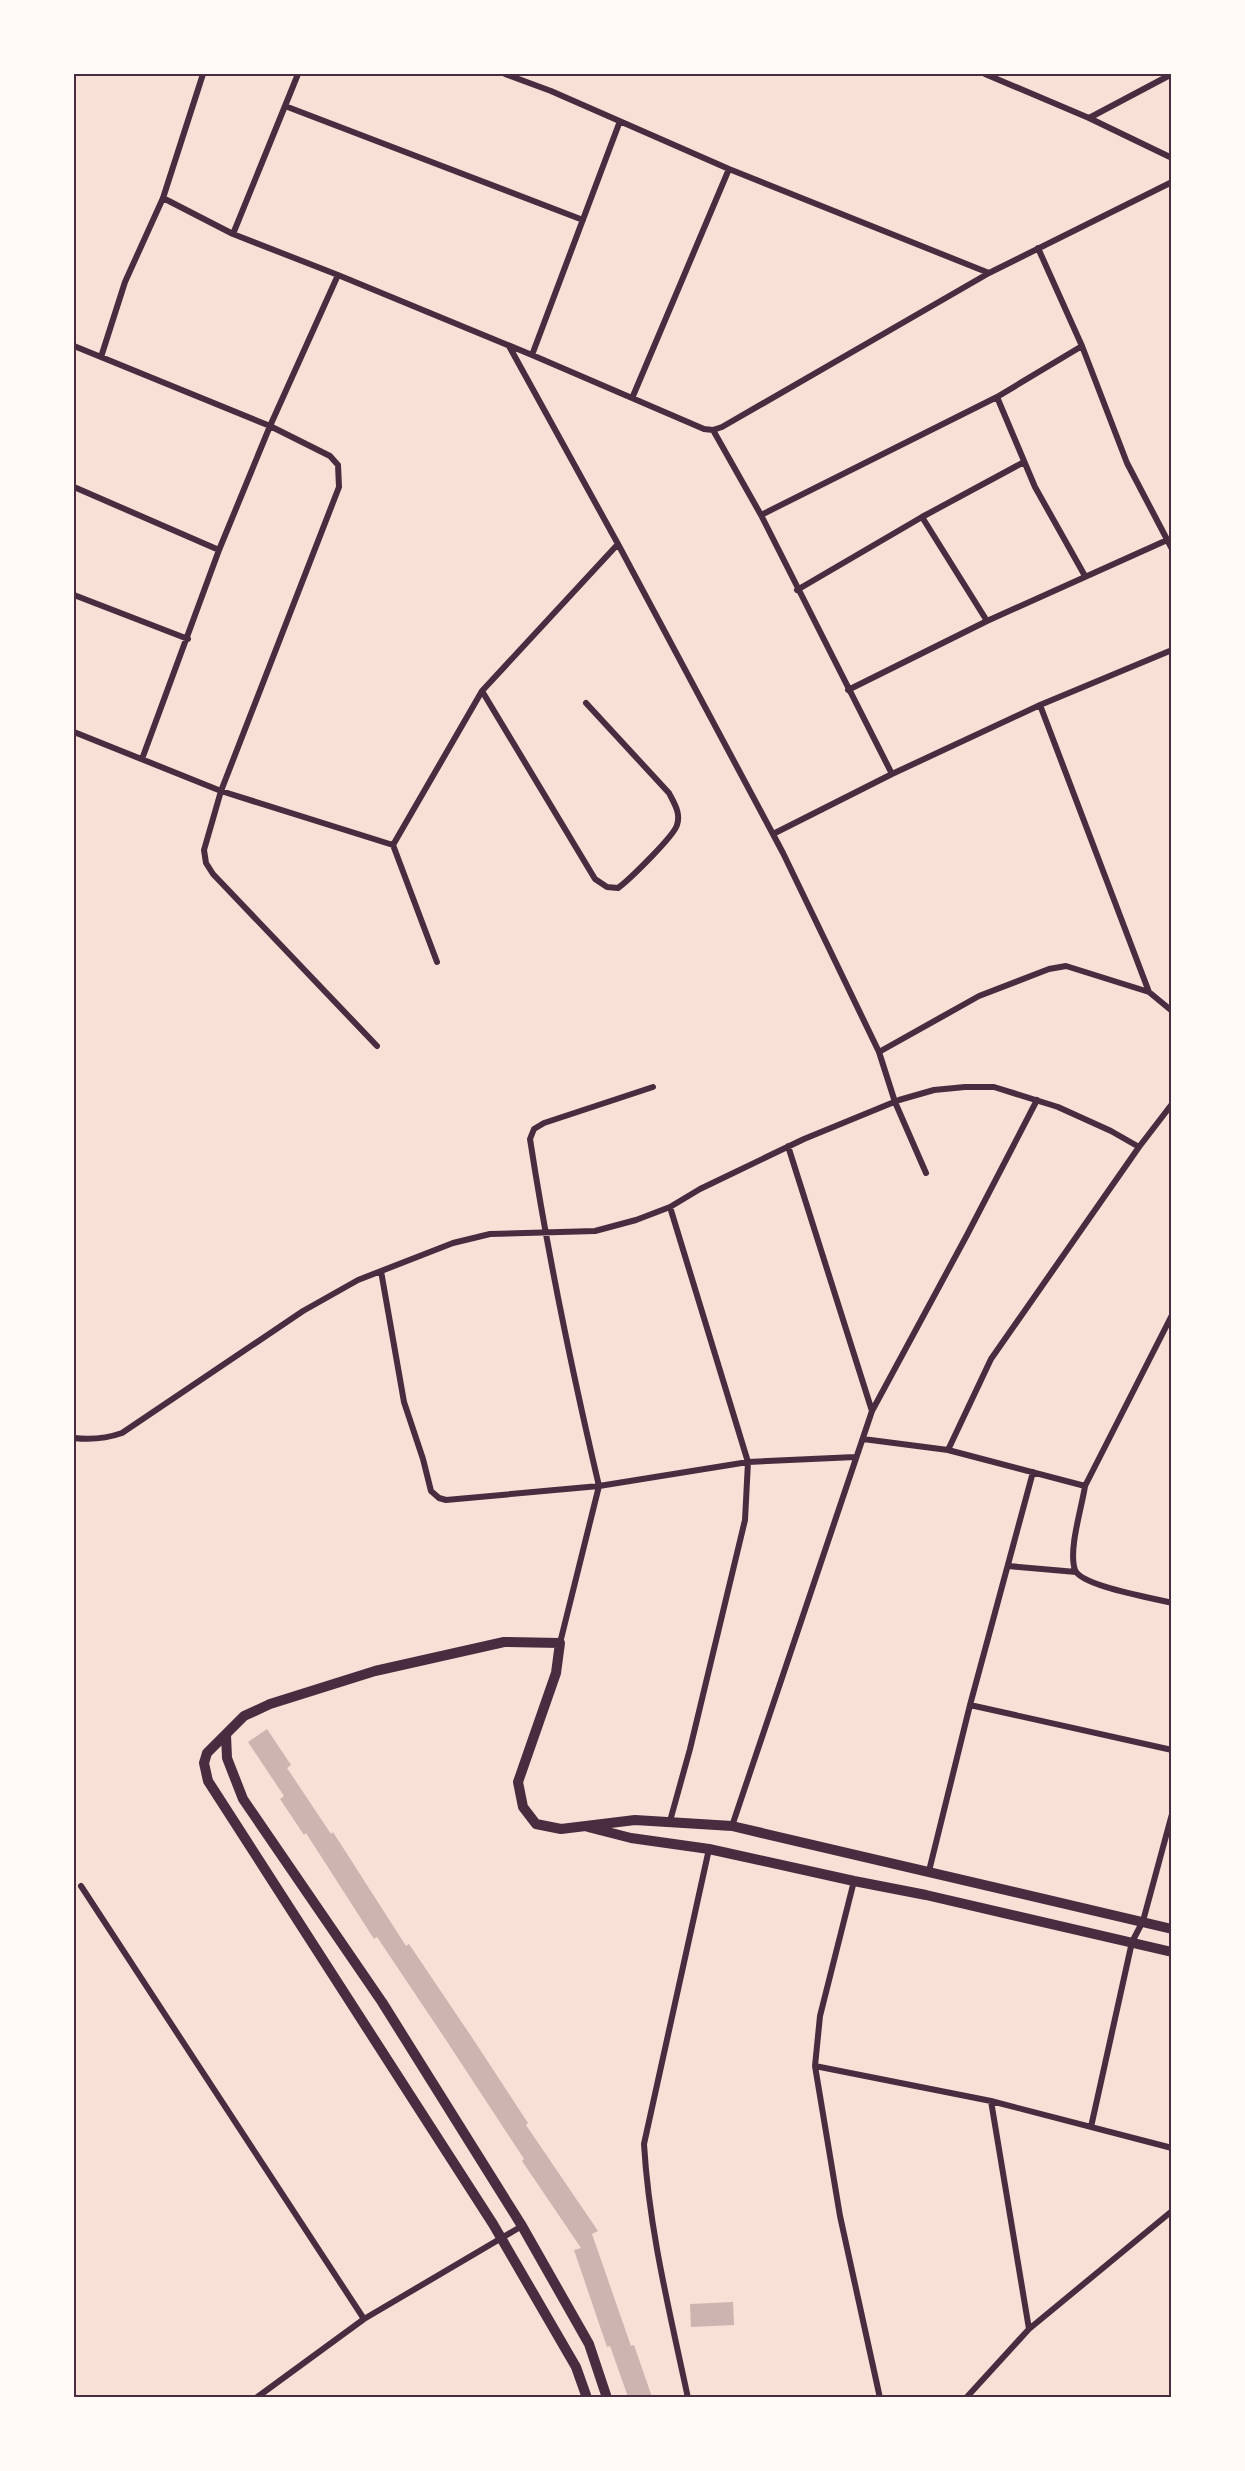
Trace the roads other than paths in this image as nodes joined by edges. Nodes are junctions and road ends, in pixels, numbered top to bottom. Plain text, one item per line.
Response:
1 (203, 74) edge
2 (298, 74) edge
3 (505, 74) edge
4 (985, 74) edge
5 (1172, 74) edge
6 (285, 106) junction
7 (1089, 118) junction
8 (620, 121) junction
9 (1172, 158) edge
10 (729, 169) junction
11 (1172, 182) edge
12 (163, 198) junction
13 (583, 220) junction
14 (233, 234) junction
15 (1038, 248) junction
16 (989, 273) junction
17 (338, 274) junction
18 (508, 345) junction
19 (74, 346) edge
20 (1082, 346) junction
21 (532, 355) junction
22 (101, 357) junction
23 (633, 396) junction
24 (998, 397) junction
25 (270, 426) junction
26 (713, 430) junction
27 (1024, 462) junction
28 (74, 487) edge
29 (761, 515) junction
30 (922, 517) junction
31 (1166, 541) junction
32 (618, 544) junction
33 (1172, 549) edge
34 (219, 550) junction
35 (1085, 576) junction
36 (797, 590) junction
37 (74, 594) edge
38 (987, 621) junction
39 (188, 639) junction
40 (1172, 650) edge
41 (848, 690) junction
42 (482, 691) junction
43 (586, 703) dead end
44 (1040, 705) junction
45 (74, 732) edge
46 (142, 759) junction
47 (892, 774) junction
48 (221, 791) junction
49 (773, 834) junction
50 (393, 845) junction
51 (437, 962) dead end
52 (1149, 992) junction
53 (1172, 1011) edge
54 (377, 1046) dead end
55 (879, 1052) junction
56 (653, 1087) dead end
57 (1037, 1100) junction
58 (895, 1102) junction
59 (1172, 1104) edge
60 (788, 1146) junction
61 (1138, 1147) junction
62 (926, 1173) dead end
63 (670, 1207) junction
64 (544, 1232) junction
65 (381, 1271) junction
66 (1172, 1315) edge
67 (872, 1411) junction
68 (74, 1438) edge
69 (863, 1438) junction
70 (948, 1450) junction
71 (855, 1457) junction
72 (748, 1462) junction
73 (1034, 1472) junction
74 (599, 1486) junction
75 (1085, 1486) junction
76 (1008, 1566) junction
77 (1076, 1572) junction
78 (1172, 1603) edge
79 (560, 1643) junction
80 (970, 1705) junction
81 (226, 1735) junction
82 (1172, 1750) edge
83 (1172, 1814) edge
84 (670, 1821) junction
85 (582, 1826) junction
86 (732, 1826) junction
87 (709, 1849) junction
88 (930, 1871) junction
89 (854, 1881) junction
90 (81, 1886) dead end
91 (1143, 1922) junction
92 (1172, 1929) edge
93 (1132, 1942) junction
94 (1172, 1952) edge
95 (815, 2066) junction
96 (991, 2101) junction
97 (1091, 2127) junction
98 (1172, 2148) edge
99 (1172, 2211) edge
100 (522, 2226) junction
101 (502, 2239) junction
102 (364, 2319) junction
103 (1029, 2329) junction
104 (256, 2397) edge
105 (587, 2397) edge
106 (607, 2397) edge
107 (688, 2397) edge
108 (880, 2397) edge
109 (966, 2397) edge

1 - 12 street
2 - 6 street
3 - 8 street
4 - 7 street
5 - 7 street
6 - 13 street
6 - 14 street
7 - 9 street
8 - 10 street
8 - 13 street
10 - 16 street
10 - 23 street
11 - 15 street
12 - 14 street
12 - 22 street
13 - 21 street
14 - 17 street
15 - 16 street
15 - 20 street
16 - 26 street
17 - 18 street
17 - 25 street
18 - 21 street
18 - 32 street
19 - 22 street
20 - 24 street
20 - 31 street
21 - 23 street
22 - 25 street
23 - 26 street
24 - 27 street
24 - 29 street
25 - 34 street
25 - 48 street
26 - 29 street
27 - 30 street
27 - 35 street
28 - 34 street
29 - 36 street
30 - 36 street
30 - 38 street
31 - 33 street
31 - 35 street
32 - 42 street
32 - 49 street
34 - 39 street
35 - 38 street
36 - 41 street
37 - 39 street
38 - 41 street
39 - 46 street
40 - 44 street
41 - 47 street
42 - 43 street
42 - 50 street
44 - 47 street
44 - 52 street
45 - 46 street
46 - 48 street
47 - 49 street
48 - 50 street
48 - 54 street
49 - 55 street
50 - 51 street
52 - 53 street
52 - 55 street
55 - 58 street
56 - 64 street
57 - 58 street
57 - 61 street
57 - 67 street
58 - 60 street
58 - 62 street
59 - 61 street
60 - 63 street
60 - 67 street
61 - 70 street
63 - 64 street
63 - 72 street
64 - 65 street
64 - 74 street
65 - 68 street
65 - 74 street
66 - 75 street
67 - 69 street
69 - 70 street
69 - 71 street
70 - 73 street
71 - 72 street
71 - 86 street
72 - 74 street
72 - 84 street
73 - 75 street
73 - 76 street
74 - 79 street
75 - 77 street
76 - 77 street
76 - 80 street
77 - 78 street
79 - 81 street
79 - 85 street
80 - 82 street
80 - 88 street
81 - 100 street
81 - 101 street
83 - 91 street
84 - 85 street
84 - 86 street
85 - 87 street
86 - 88 street
87 - 89 street
87 - 107 street
88 - 91 street
89 - 93 street
89 - 95 street
90 - 102 street
91 - 92 street
91 - 93 street
93 - 94 street
93 - 97 street
95 - 96 street
95 - 108 street
96 - 97 street
96 - 103 street
97 - 98 street
99 - 103 street
100 - 101 street
100 - 106 street
101 - 102 street
101 - 105 street
102 - 104 street
103 - 109 street

